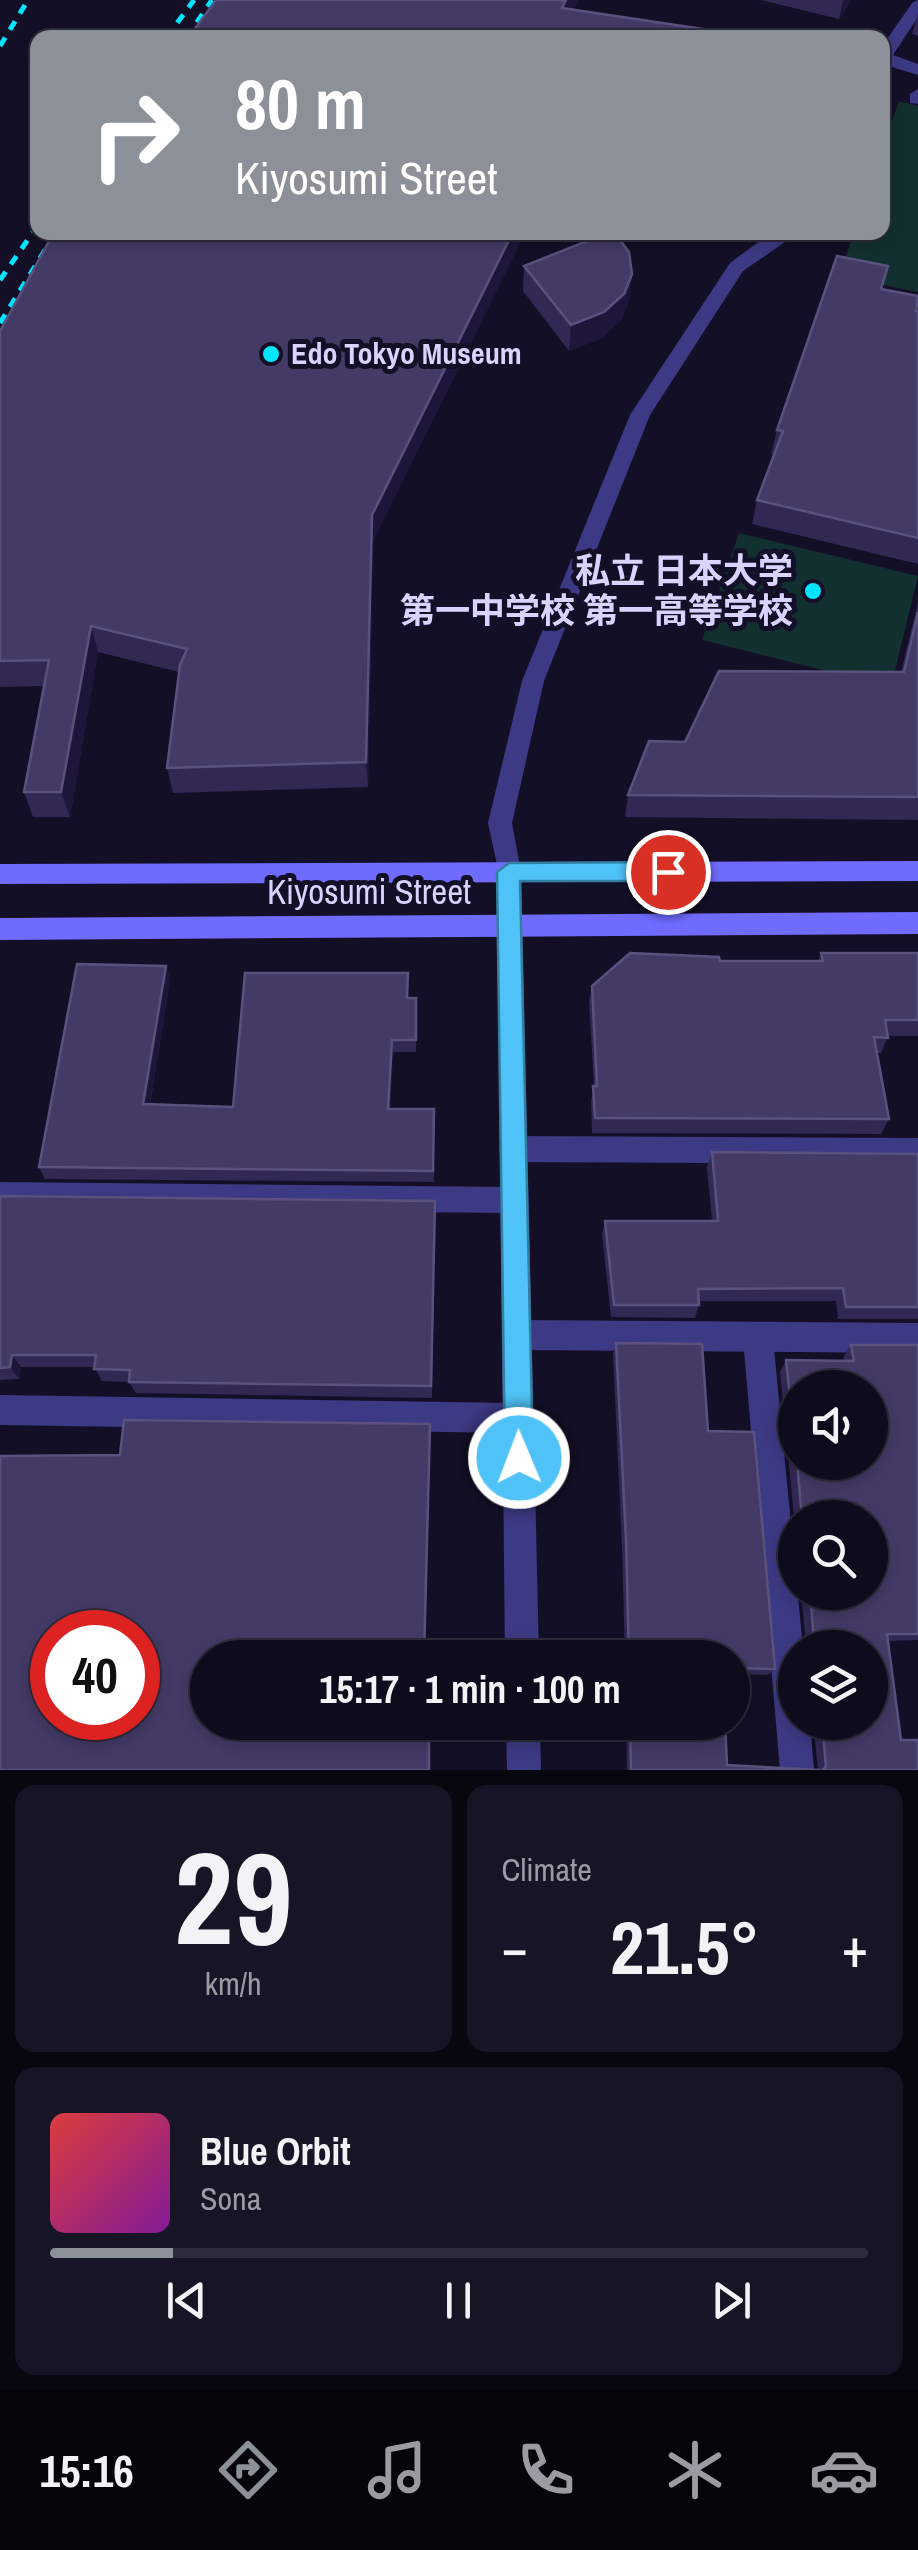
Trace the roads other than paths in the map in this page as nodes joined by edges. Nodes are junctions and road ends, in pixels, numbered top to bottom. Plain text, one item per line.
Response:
1 (918, 5) edge
2 (890, 49) edge
3 (890, 60) edge
4 (918, 70) edge
5 (748, 240) edge
6 (776, 240) edge
7 (736, 266) junction
8 (918, 871) edge
9 (509, 872) junction
10 (0, 874) edge
11 (918, 922) edge
12 (510, 927) junction
13 (0, 929) edge
14 (513, 1149) junction
15 (918, 1151) edge
16 (0, 1195) edge
17 (514, 1200) junction
18 (516, 1334) junction
19 (758, 1338) junction
20 (918, 1338) edge
21 (0, 1410) edge
22 (518, 1418) junction
23 (522, 1640) edge
24 (523, 1740) edge
25 (524, 1770) edge
26 (797, 1770) edge

1 - 2 street
3 - 4 street
5 - 7 street
6 - 7 street
7 - 9 street
8 - 9 main road, Kiyosumi Street
9 - 10 main road, Kiyosumi Street
9 - 12 street
11 - 12 main road, Kiyosumi Street
12 - 13 main road, Kiyosumi Street
12 - 14 street
14 - 15 street
14 - 17 street
16 - 17 street
17 - 18 street
18 - 19 street
18 - 22 street
19 - 20 street
19 - 26 street
21 - 22 street
22 - 23 street
24 - 25 street

